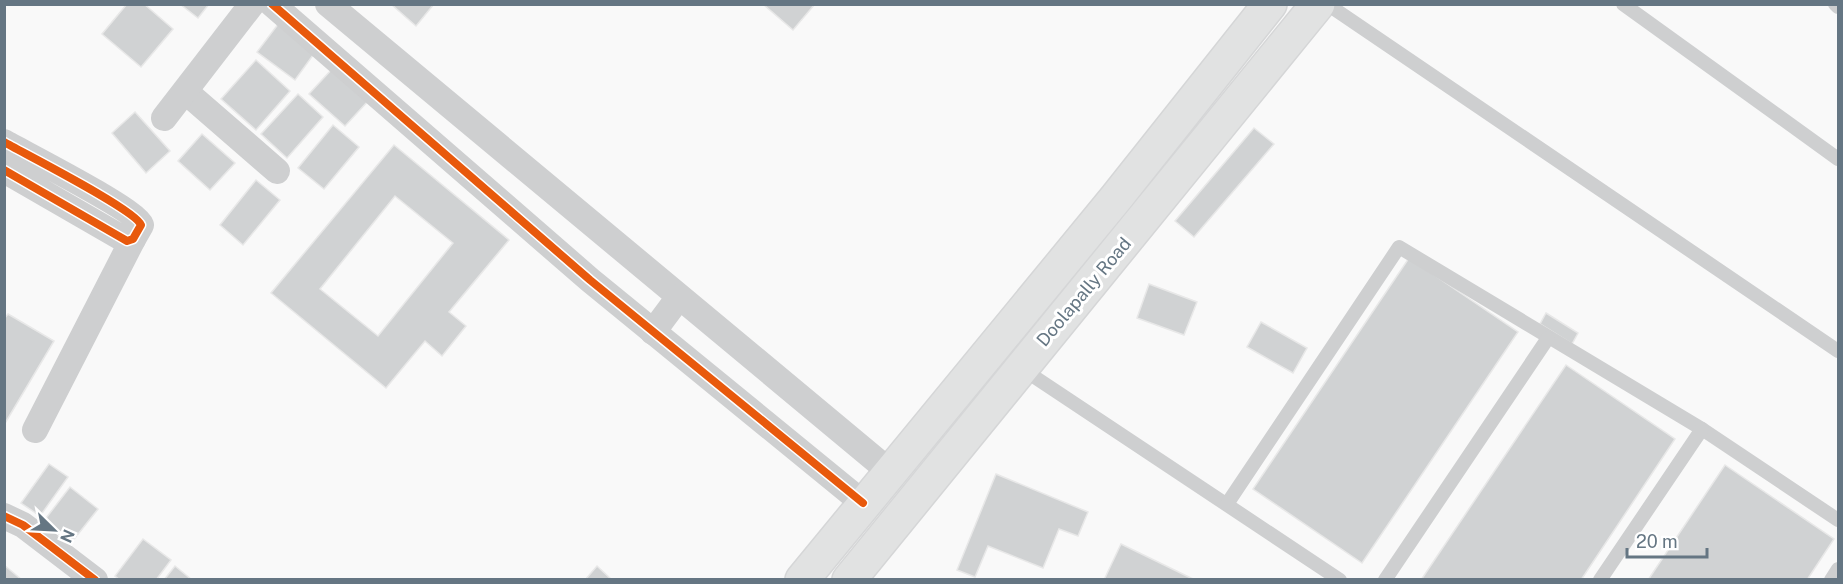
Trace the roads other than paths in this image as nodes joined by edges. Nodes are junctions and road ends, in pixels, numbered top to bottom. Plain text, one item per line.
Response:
1 (252, 4) edge
2 (272, 4) edge
3 (328, 4) edge
4 (1318, 4) edge
5 (1327, 4) edge
6 (1623, 4) edge
7 (1835, 4) edge
8 (1839, 7) edge
9 (1265, 11) edge
10 (431, 91) junction
11 (186, 92) junction
12 (164, 118) dead end
13 (404, 120) junction
14 (4, 142) edge
15 (1839, 159) edge
16 (4, 170) edge
17 (277, 171) dead end
18 (133, 239) junction
19 (1056, 269) junction
20 (1086, 290) junction
21 (680, 297) junction
22 (653, 332) junction
23 (1548, 338) junction
24 (1839, 351) edge
25 (1021, 368) junction
26 (1702, 429) junction
27 (35, 430) dead end
28 (889, 471) junction
29 (863, 503) junction
30 (1227, 504) junction
31 (4, 516) edge
32 (1839, 520) edge
33 (1839, 569) edge
34 (860, 576) edge
35 (95, 579) edge
36 (802, 579) edge
37 (1340, 579) edge
38 (1384, 579) edge
39 (1600, 579) edge
40 (1831, 579) edge

1 - 11 street
2 - 13 street
3 - 10 street
4 - 20 main road, Doolapally Road
5 - 24 lane
6 - 15 lane
7 - 8 lane
9 - 19 main road, Doolapally Road
10 - 13 street
10 - 21 street
11 - 12 street
11 - 17 street
13 - 22 street
14 - 18 street
16 - 18 street
18 - 27 street
19 - 20 main road
19 - 28 main road, Doolapally Road
20 - 25 main road, Doolapally Road
21 - 22 street
21 - 28 street
22 - 29 street
23 - 26 lane
23 - 30 lane
23 - 38 lane
25 - 30 lane
25 - 34 main road, Doolapally Road
26 - 32 lane
26 - 39 lane
28 - 29 main road, Doolapally Road
29 - 36 main road, Doolapally Road
30 - 37 lane
31 - 35 street
33 - 40 lane

